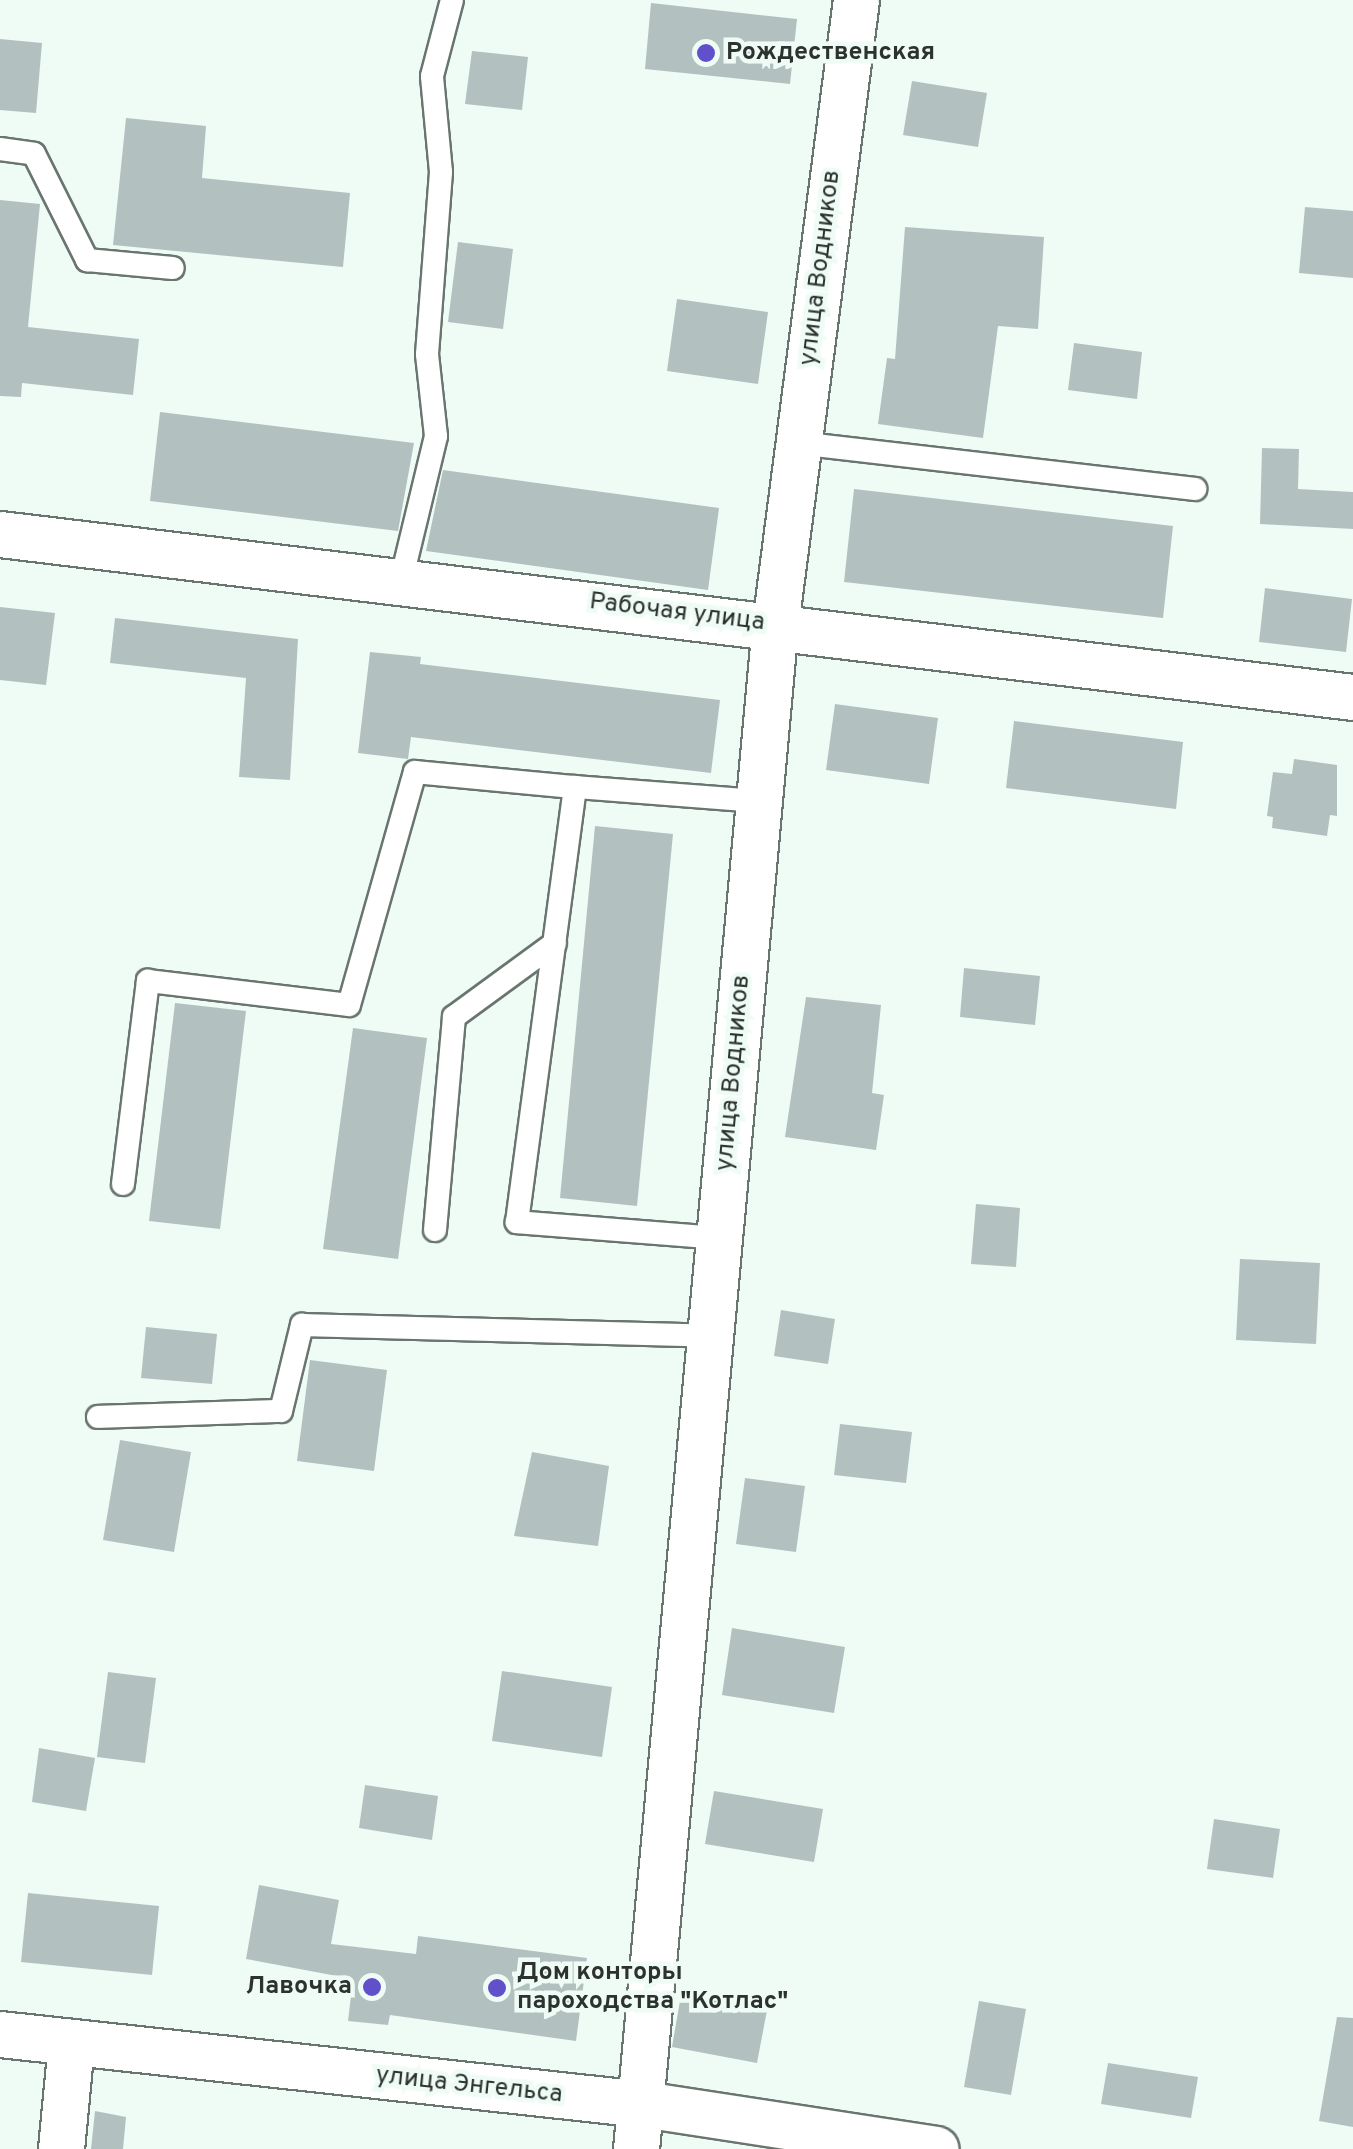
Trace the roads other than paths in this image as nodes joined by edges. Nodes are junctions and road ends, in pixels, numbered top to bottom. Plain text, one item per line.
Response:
1 (452, 0) edge
2 (856, 0) edge
3 (0, 149) edge
4 (173, 268) dead end
5 (798, 443) junction
6 (1195, 488) dead end
7 (0, 534) edge
8 (401, 581) junction
9 (775, 625) junction
10 (1353, 697) edge
11 (575, 787) junction
12 (759, 801) junction
13 (554, 943) junction
14 (123, 1184) dead end
15 (435, 1230) dead end
16 (720, 1238) junction
17 (711, 1336) junction
18 (98, 1417) dead end
19 (0, 2034) edge
20 (71, 2044) junction
21 (642, 2104) junction
22 (61, 2149) edge
23 (636, 2149) edge
24 (936, 2149) edge

1 - 8 lane
2 - 5 street, улица Водников
3 - 4 lane
5 - 6 lane
5 - 9 street, улица Водников
7 - 8 street, Рабочая улица
8 - 9 street, Рабочая улица
9 - 10 street, Рабочая улица
9 - 12 street, улица Водников
11 - 12 lane
11 - 13 lane
11 - 14 lane
12 - 16 street, улица Водников
13 - 15 lane
13 - 16 lane
16 - 17 street, улица Водников
17 - 18 lane
17 - 21 street, улица Водников
19 - 20 street, улица Энгельса
20 - 21 street, улица Энгельса
20 - 22 street
21 - 23 street, улица Водников
21 - 24 street, улица Энгельса

